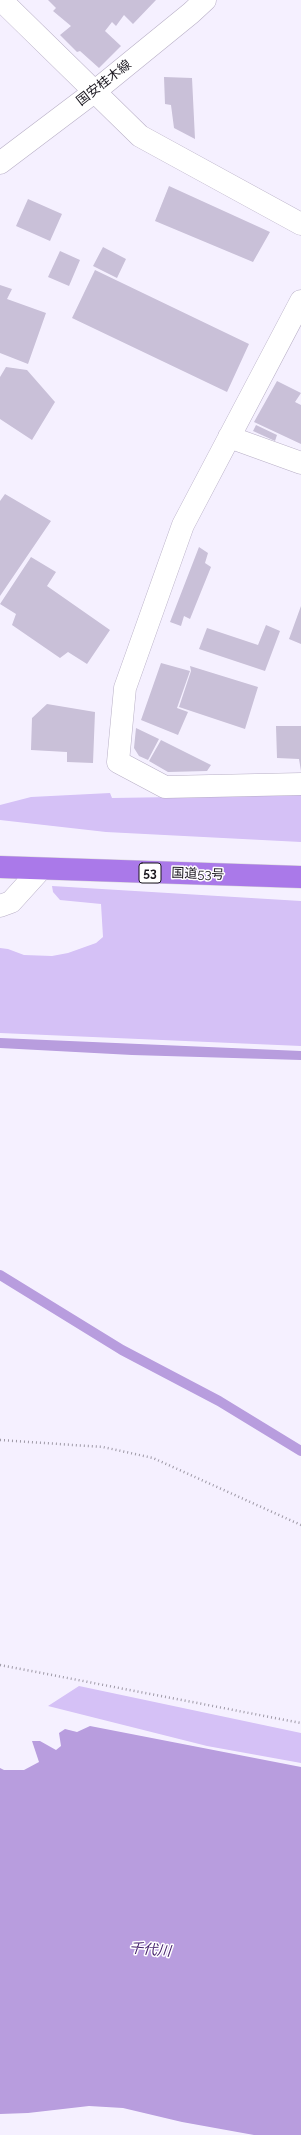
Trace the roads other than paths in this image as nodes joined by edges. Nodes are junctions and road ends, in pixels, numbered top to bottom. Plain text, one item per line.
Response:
1 (1, 0) edge
2 (205, 0) edge
3 (94, 92) junction
4 (0, 162) edge
5 (301, 224) edge
6 (301, 301) edge
7 (229, 437) junction
8 (301, 463) edge
9 (301, 784) edge
10 (0, 867) edge
11 (40, 870) junction
12 (301, 877) edge
13 (0, 906) edge

1 - 3 street
2 - 3 street, 国安桂木線
3 - 4 street, 国安桂木線
3 - 5 street
6 - 7 street
7 - 8 street
7 - 9 street
10 - 11 highway, 国道53号 / 53
11 - 12 highway, 国道53号 / 53
11 - 13 street

